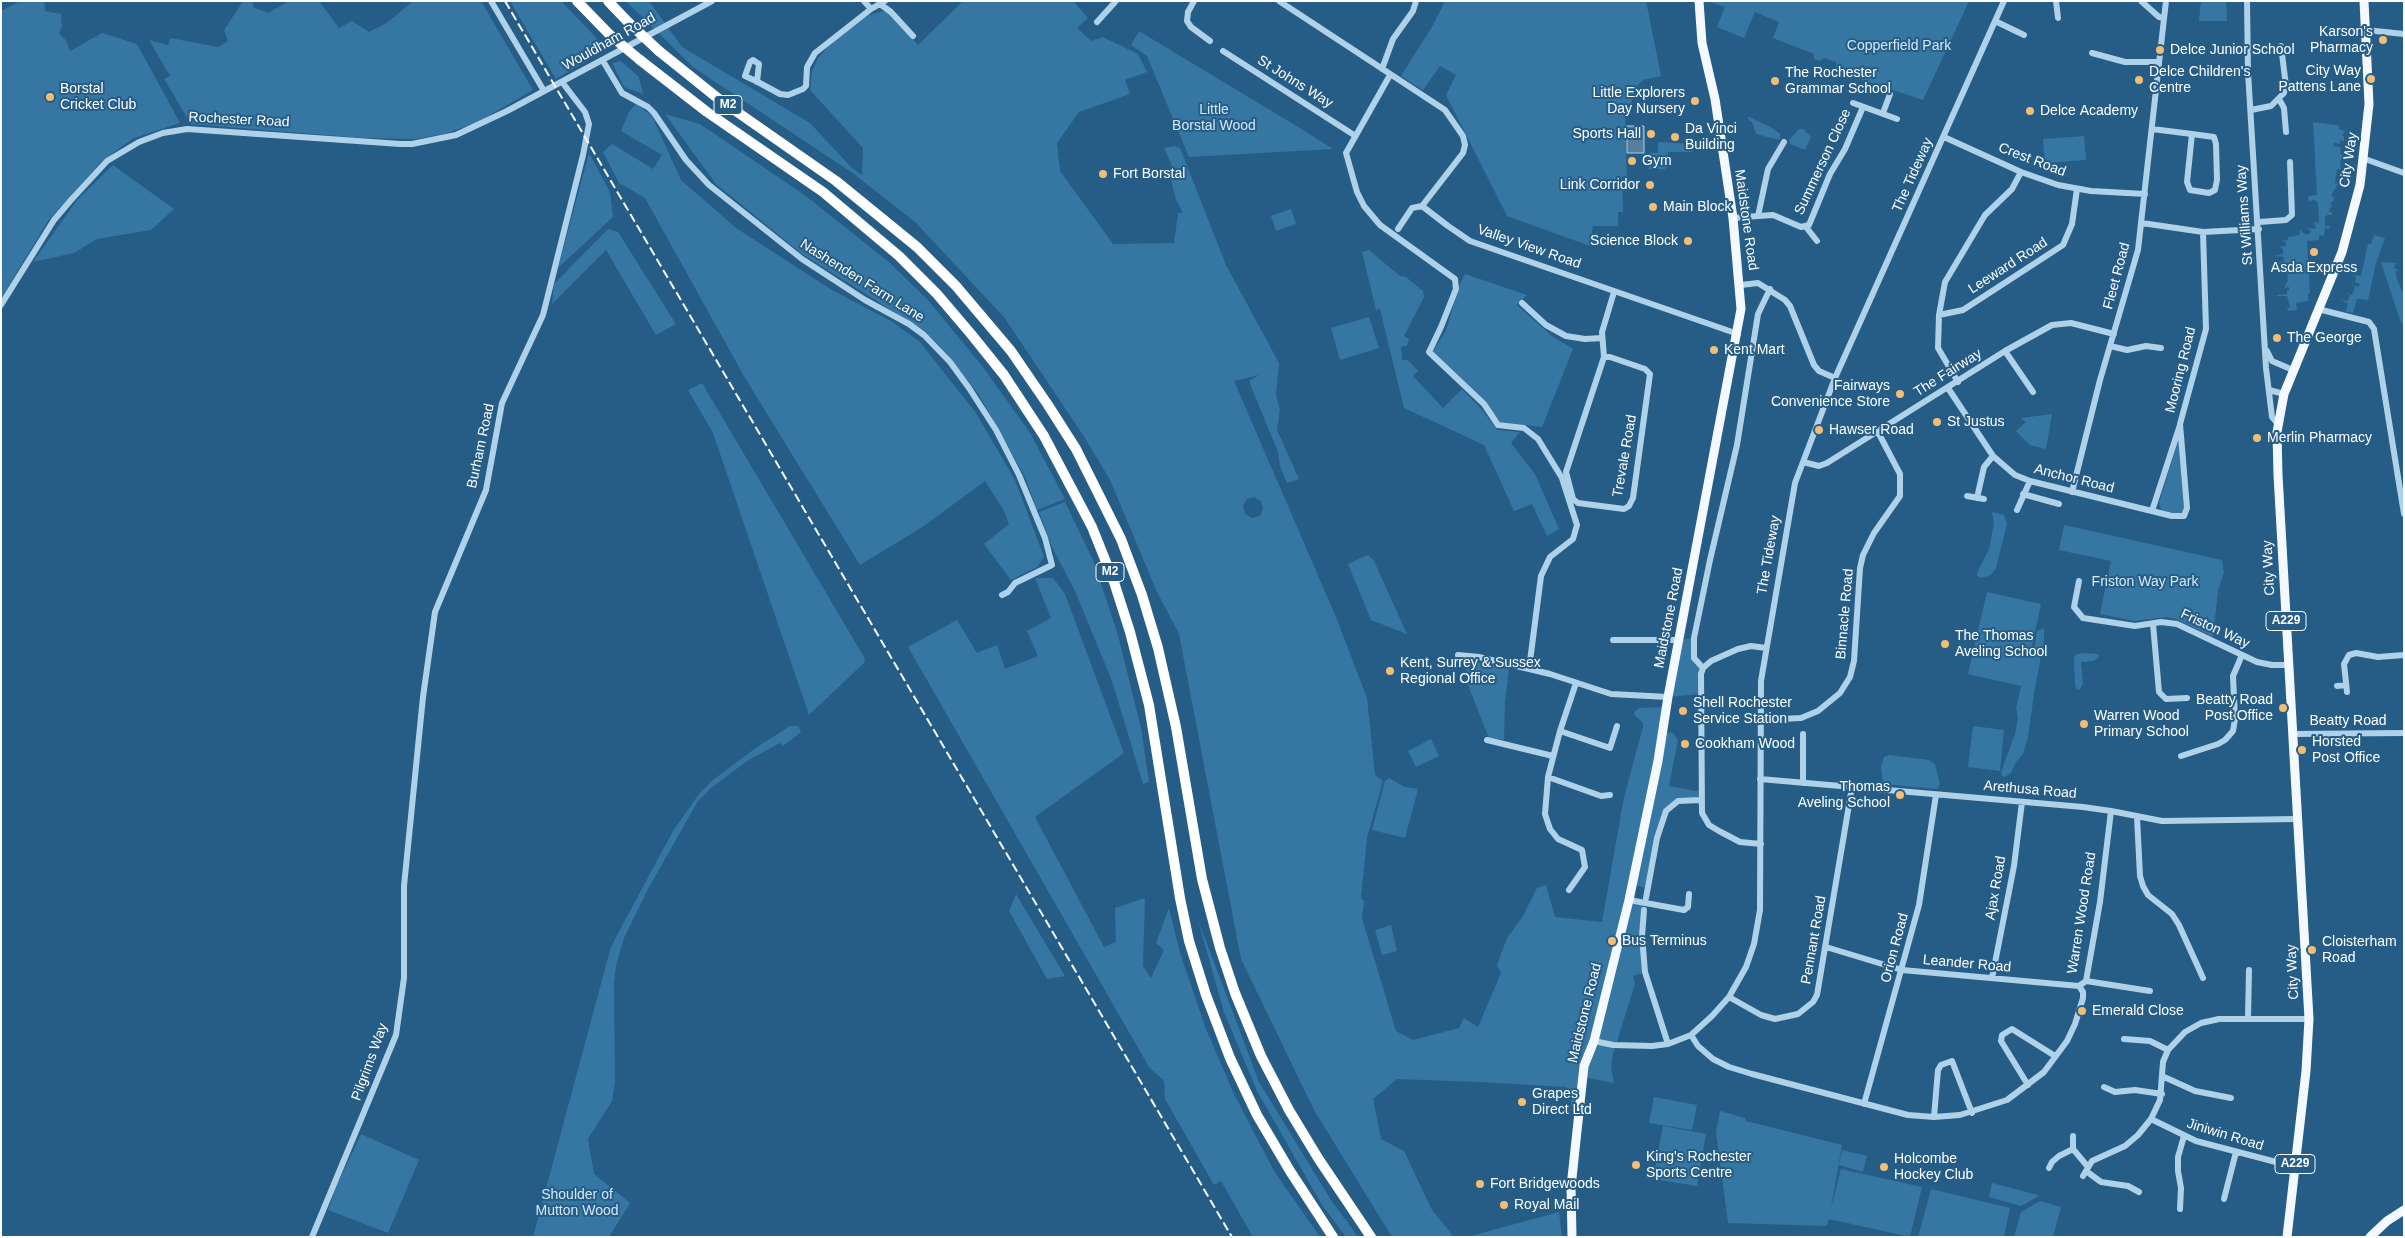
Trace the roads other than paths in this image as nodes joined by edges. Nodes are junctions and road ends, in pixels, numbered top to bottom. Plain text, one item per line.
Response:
1 (491, 1) edge
2 (576, 1) edge
3 (608, 1) edge
4 (712, 1) edge
5 (864, 1) edge
6 (1116, 1) edge
7 (1194, 1) edge
8 (1279, 1) edge
9 (1416, 1) edge
10 (1699, 1) edge
11 (2004, 1) edge
12 (2056, 1) edge
13 (2141, 1) edge
14 (2166, 1) edge
15 (2247, 1) edge
16 (2364, 1) edge
17 (882, 3) edge
18 (871, 9) junction
19 (2058, 18) dead end
20 (2164, 18) junction
21 (1994, 21) junction
22 (1096, 22) dead end
23 (2366, 30) junction
24 (2404, 34) edge
25 (913, 36) dead end
26 (2024, 36) dead end
27 (1210, 41) dead end
28 (2281, 46) dead end
29 (1223, 51) dead end
30 (2092, 53) dead end
31 (2281, 60) junction
32 (2290, 60) dead end
33 (603, 61) junction
34 (2159, 62) junction
35 (1382, 69) junction
36 (1390, 75) junction
37 (562, 82) junction
38 (757, 82) dead end
39 (544, 91) junction
40 (1890, 94) dead end
41 (2279, 100) junction
42 (1853, 103) dead end
43 (1863, 107) junction
44 (2251, 110) junction
45 (1883, 112) junction
46 (1897, 119) dead end
47 (2152, 129) junction
48 (2286, 132) dead end
49 (1354, 134) junction
50 (2192, 134) junction
51 (1944, 137) junction
52 (1784, 142) dead end
53 (2365, 159) junction
54 (2290, 162) dead end
55 (2021, 172) junction
56 (2404, 173) edge
57 (2076, 189) junction
58 (2145, 194) junction
59 (1422, 206) junction
60 (1758, 216) junction
61 (1734, 218) junction
62 (2142, 223) junction
63 (2259, 226) junction
64 (1806, 227) junction
65 (1398, 229) dead end
66 (2203, 232) junction
67 (1817, 241) dead end
68 (1741, 285) junction
69 (1770, 289) junction
70 (1614, 292) junction
71 (1522, 303) dead end
72 (1, 305) edge
73 (2318, 309) junction
74 (1939, 315) junction
75 (1738, 334) junction
76 (2114, 334) junction
77 (1602, 338) junction
78 (2110, 346) junction
79 (2160, 348) dead end
80 (2267, 349) junction
81 (2005, 351) junction
82 (1604, 357) junction
83 (2274, 362) junction
84 (2266, 368) junction
85 (2293, 370) junction
86 (1835, 378) junction
87 (1958, 382) junction
88 (1948, 388) junction
89 (2269, 390) junction
90 (2033, 392) dead end
91 (2284, 394) junction
92 (2180, 424) junction
93 (2278, 424) junction
94 (1878, 432) junction
95 (1993, 456) junction
96 (1803, 462) junction
97 (2030, 481) junction
98 (2072, 492) junction
99 (2023, 494) junction
100 (1967, 496) dead end
101 (2059, 504) dead end
102 (2017, 510) dead end
103 (2152, 511) junction
104 (2404, 514) edge
105 (2177, 517) joint
106 (2079, 580) dead end
107 (1002, 595) dead end
108 (2153, 624) junction
109 (1613, 640) dead end
110 (1679, 640) junction
111 (1766, 648) junction
112 (1458, 655) dead end
113 (2242, 655) junction
114 (2404, 655) edge
115 (2289, 665) junction
116 (1704, 668) junction
117 (1529, 669) junction
118 (1576, 683) junction
119 (2338, 686) dead end
120 (1668, 696) junction
121 (2187, 698) dead end
122 (1760, 720) junction
123 (1617, 726) dead end
124 (1560, 731) junction
125 (2404, 733) edge
126 (1803, 734) dead end
127 (2293, 734) junction
128 (1487, 740) dead end
129 (1553, 756) junction
130 (2181, 756) dead end
131 (1548, 777) junction
132 (1760, 779) junction
133 (1803, 782) junction
134 (1852, 787) junction
135 (1610, 795) dead end
136 (1936, 795) junction
137 (1700, 800) junction
138 (2022, 802) junction
139 (2111, 810) junction
140 (2137, 817) junction
141 (2298, 819) junction
142 (1761, 844) junction
143 (404, 886) joint
144 (1569, 890) dead end
145 (1689, 894) dead end
146 (1646, 898) dead end
147 (1629, 900) junction
148 (1644, 910) dead end
149 (1826, 947) junction
150 (1902, 970) junction
151 (2249, 970) dead end
152 (1992, 978) junction
153 (2203, 978) dead end
154 (2086, 981) junction
155 (2079, 986) junction
156 (2150, 991) dead end
157 (1729, 997) junction
158 (2248, 1018) junction
159 (2309, 1019) junction
160 (1691, 1034) junction
161 (2124, 1039) dead end
162 (1594, 1041) junction
163 (1668, 1044) junction
164 (2168, 1050) junction
165 (2055, 1056) junction
166 (2162, 1076) junction
167 (2028, 1085) junction
168 (2104, 1087) dead end
169 (2162, 1094) junction
170 (2232, 1098) dead end
171 (1864, 1104) junction
172 (1972, 1112) junction
173 (1934, 1117) junction
174 (2151, 1119) junction
175 (2073, 1136) dead end
176 (2184, 1136) junction
177 (2073, 1149) junction
178 (2236, 1152) junction
179 (2295, 1167) junction
180 (2050, 1168) dead end
181 (2086, 1171) junction
182 (2139, 1192) dead end
183 (2224, 1199) dead end
184 (2180, 1208) dead end
185 (2404, 1210) edge
186 (312, 1237) edge
187 (1334, 1237) edge
188 (1371, 1237) edge
189 (1572, 1237) edge
190 (2287, 1237) edge
191 (2370, 1237) edge

1 - 39 street
2 - 187 highway, M2, bridge
3 - 188 highway, M2, bridge
4 - 33 street, Wouldham Road
5 - 18 street
6 - 22 street
7 - 27 street
8 - 35 street
9 - 35 street
10 - 61 main road, Maidstone Road
11 - 21 street, The Tideway
12 - 19 street
13 - 20 street
14 - 20 street, Fleet Road
15 - 44 street, St Williams Way
16 - 23 main road, City Way / A229
17 - 18 street
17 - 25 street
18 - 38 street
20 - 34 street, Fleet Road
21 - 26 street
21 - 51 street, The Tideway
23 - 24 street
23 - 53 main road, City Way / A229
28 - 31 street
29 - 49 street, St Johns Way
30 - 34 street
31 - 32 street
31 - 41 street
33 - 37 street, Wouldham Road
33 - 107 street, Nashenden Farm Lane
34 - 47 street, Fleet Road
35 - 36 street
36 - 49 street
36 - 59 street
37 - 39 street, Wouldham Road
37 - 143 street, Burham Road
39 - 72 street, Rochester Road
40 - 45 street
41 - 44 street
41 - 48 street
42 - 43 street, Summerson Close
43 - 45 street, Summerson Close
43 - 64 street, Summerson Close
44 - 63 street, St Williams Way
45 - 46 street, Summerson Close
47 - 50 street
47 - 58 street, Fleet Road
49 - 117 street
50 - 50 street
51 - 55 street, Crest Road
51 - 86 street, The Tideway
52 - 60 street
53 - 56 street
53 - 73 main road, City Way / A229
54 - 63 street
55 - 57 street, Crest Road
55 - 74 street
57 - 58 street, Crest Road
57 - 74 street, Leeward Road
58 - 62 street, Fleet Road
59 - 65 street
59 - 70 street, Valley View Road
60 - 61 street, Summerson Close
60 - 64 street, Summerson Close
61 - 68 main road, Maidstone Road
62 - 66 street
62 - 76 street, Fleet Road
63 - 66 street
63 - 80 street, St Williams Way
64 - 67 street, Summerson Close
66 - 92 street, Mooring Road
68 - 69 street
68 - 75 main road, Maidstone Road
69 - 86 street
69 - 116 street, Maidstone Road
70 - 75 street, Valley View Road
70 - 77 street, Trevale Road
71 - 77 street
73 - 85 main road, City Way / A229
73 - 104 street
74 - 87 street
75 - 110 main road, Maidstone Road
76 - 78 street, Fleet Road
76 - 81 street, The Fairway
77 - 82 street, Trevale Road
78 - 79 street
78 - 98 street, Fleet Road
80 - 83 street
80 - 84 street, St Williams Way
81 - 87 street, The Fairway
81 - 90 street
82 - 82 street, Trevale Road
83 - 84 street
83 - 85 street
84 - 89 street, St Williams Way
85 - 91 main road, City Way / A229
86 - 96 street, The Tideway
87 - 88 street, The Fairway
88 - 94 street, The Fairway
88 - 95 street, Anchor Road
89 - 91 street
89 - 93 street, St Williams Way
91 - 93 main road, City Way / A229
92 - 103 street, Mooring Road
92 - 105 street, Mooring Road
93 - 115 main road, City Way / A229
94 - 96 street, The Fairway
94 - 122 street, Binnacle Road
95 - 97 street, Anchor Road
95 - 100 street
96 - 111 street, The Tideway
97 - 98 street, Anchor Road
97 - 99 street
98 - 103 street, Anchor Road
99 - 101 street
99 - 102 street
103 - 105 street, Anchor Road
106 - 108 street, Friston Way
108 - 113 street, Friston Way
108 - 121 street
109 - 110 street
110 - 120 main road, Maidstone Road
111 - 116 street
111 - 122 street, The Tideway
112 - 117 street
113 - 115 street, Friston Way
113 - 130 street
114 - 119 street
115 - 127 main road, City Way / A229
116 - 137 street
117 - 118 street
118 - 120 street
118 - 124 street
120 - 147 main road, Maidstone Road
122 - 132 street, The Tideway
123 - 124 street
124 - 129 street
125 - 127 street, Beatty Road
126 - 133 street
127 - 141 main road, City Way / A229
128 - 129 street
129 - 131 street
131 - 135 street
131 - 144 street
132 - 133 street, Arethusa Road
132 - 142 street, The Tideway
133 - 134 street, Arethusa Road
134 - 136 street, Arethusa Road
134 - 149 street, Pennant Road
136 - 138 street, Arethusa Road
136 - 150 street, Orion Road
137 - 142 street
137 - 146 street
138 - 139 street, Arethusa Road
138 - 152 street, Ajax Road
139 - 140 street, Arethusa Road
139 - 154 street, Warren Wood Road
140 - 141 street, Arethusa Road
140 - 153 street
141 - 159 main road, City Way / A229
142 - 157 street, The Tideway
143 - 186 street, Pilgrims Way
145 - 147 street
147 - 162 main road, Maidstone Road
148 - 163 street
149 - 150 street, Leander Road
149 - 157 street, Pennant Road
150 - 152 street, Leander Road
150 - 171 street, Orion Road
151 - 158 street
152 - 155 street, Leander Road
154 - 155 street, Warren Wood Road
154 - 156 street
155 - 165 street, Warren Wood Road
157 - 160 street, The Tideway
158 - 159 street
158 - 164 street
159 - 179 main road, City Way / A229
160 - 163 street, The Tideway
160 - 171 street, Warren Wood Road
161 - 164 street
162 - 163 street, The Tideway
162 - 189 main road, Maidstone Road
164 - 166 street
165 - 167 street, Warren Wood Road
165 - 167 street
166 - 169 street
166 - 170 street
167 - 172 street, Warren Wood Road
168 - 169 street
169 - 174 street
171 - 173 street, Warren Wood Road
172 - 173 street, Warren Wood Road
172 - 173 street
174 - 176 street, Jiniwin Road
174 - 181 street
175 - 177 street
176 - 178 street, Jiniwin Road
176 - 184 street
177 - 180 street
177 - 181 street
178 - 179 street, Jiniwin Road
178 - 183 street
179 - 190 main road, City Way / A229
181 - 182 street
185 - 191 main road

